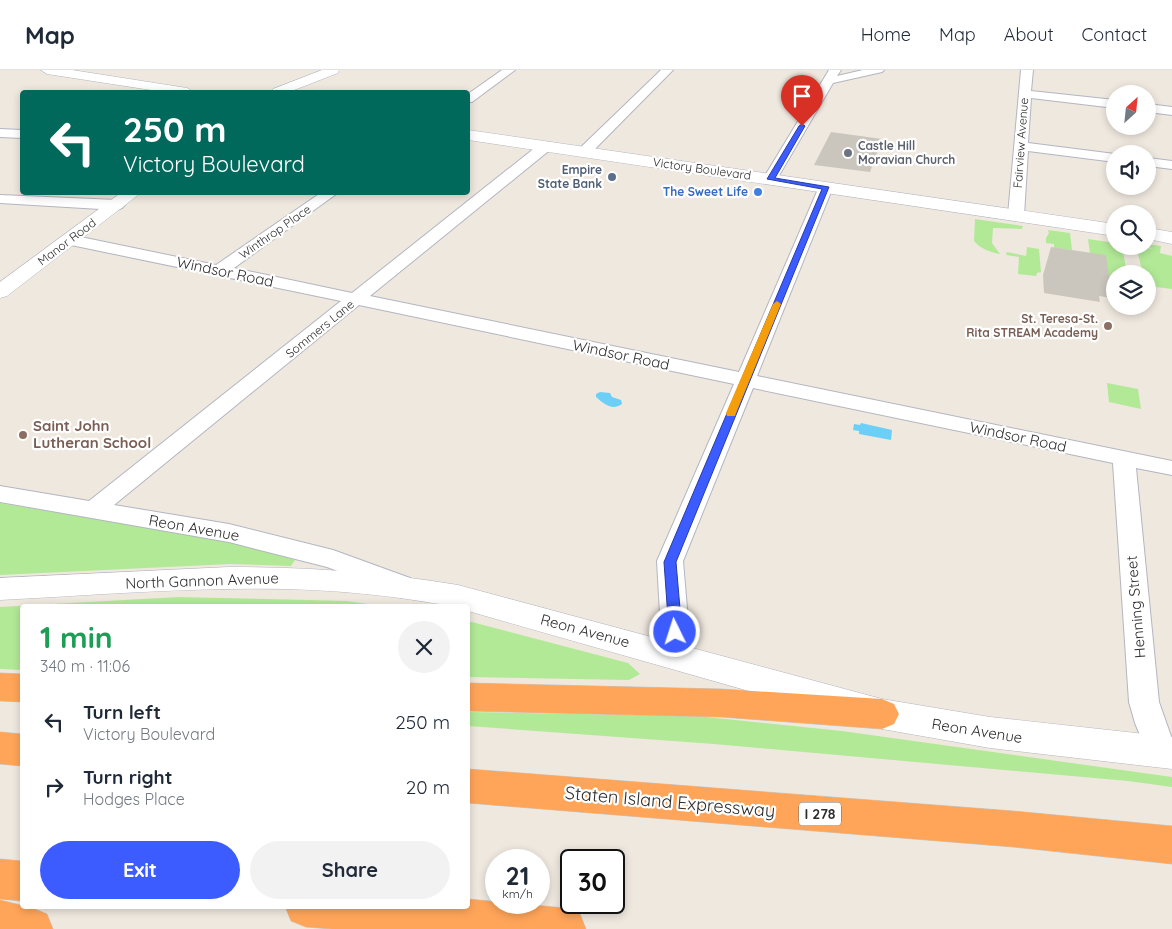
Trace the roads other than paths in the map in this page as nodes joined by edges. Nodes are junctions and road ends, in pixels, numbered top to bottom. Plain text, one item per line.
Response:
1 (333, 70) edge
2 (509, 70) edge
3 (667, 70) edge
4 (878, 70) edge
5 (1027, 70) edge
6 (58, 71) edge
7 (832, 76) edge
8 (175, 90) edge
9 (283, 90) edge
10 (1025, 94) junction
11 (470, 98) edge
12 (1106, 103) edge
13 (1156, 109) edge
14 (1172, 110) edge
15 (0, 132) edge
16 (20, 134) edge
17 (470, 135) edge
18 (546, 146) junction
19 (1022, 146) junction
20 (584, 152) junction
21 (1106, 157) edge
22 (1156, 163) edge
23 (1172, 166) edge
24 (770, 179) junction
25 (826, 187) junction
26 (130, 195) edge
27 (328, 195) edge
28 (0, 199) edge
29 (117, 205) junction
30 (1016, 215) junction
31 (1106, 229) edge
32 (1156, 235) edge
33 (1172, 238) edge
34 (71, 240) junction
35 (219, 271) junction
36 (0, 292) edge
37 (357, 300) junction
38 (745, 380) junction
39 (1124, 459) junction
40 (1172, 468) edge
41 (0, 494) edge
42 (93, 510) junction
43 (403, 586) junction
44 (0, 589) edge
45 (680, 657) junction
46 (0, 688) edge
47 (20, 688) edge
48 (470, 697) edge
49 (882, 714) junction
50 (0, 748) edge
51 (20, 750) edge
52 (1167, 753) edge
53 (470, 786) edge
54 (1172, 845) edge
55 (0, 879) edge
56 (20, 881) edge
57 (340, 909) edge
58 (0, 921) edge
59 (32, 929) edge
60 (565, 929) edge

1 - 9 main road
2 - 11 street
3 - 20 street
4 - 7 street
5 - 10 street, Fairview Avenue
6 - 8 main road
7 - 24 street
10 - 12 street
10 - 19 street, Fairview Avenue
13 - 14 street
15 - 16 street
17 - 18 main road, Victory Boulevard
18 - 20 main road, Victory Boulevard
18 - 37 street, Sommers Lane
19 - 21 street
19 - 30 street, Fairview Avenue
20 - 24 main road, Victory Boulevard
22 - 23 street
24 - 25 main road, Victory Boulevard
25 - 30 main road, Victory Boulevard
25 - 38 street
26 - 29 main road, Manor Road
27 - 35 street, Winthrop Place
28 - 29 street
29 - 34 main road, Manor Road
30 - 31 main road, Victory Boulevard
32 - 33 main road
34 - 35 street, Windsor Road
34 - 36 main road, Manor Road
35 - 37 street, Windsor Road
37 - 38 street, Windsor Road
37 - 42 street, Sommers Lane
38 - 39 street, Windsor Road
38 - 45 street
39 - 40 street, Windsor Road
39 - 52 street, Henning Street
41 - 42 street, Reon Avenue
42 - 43 street, Reon Avenue
43 - 44 main road, North Gannon Avenue
43 - 45 main road, Reon Avenue
45 - 49 main road, Reon Avenue
46 - 47 highway
48 - 49 highway
49 - 52 main road, Reon Avenue
50 - 51 highway
53 - 54 highway, Staten Island Expressway / I 278
55 - 56 highway
57 - 60 highway
58 - 59 highway

